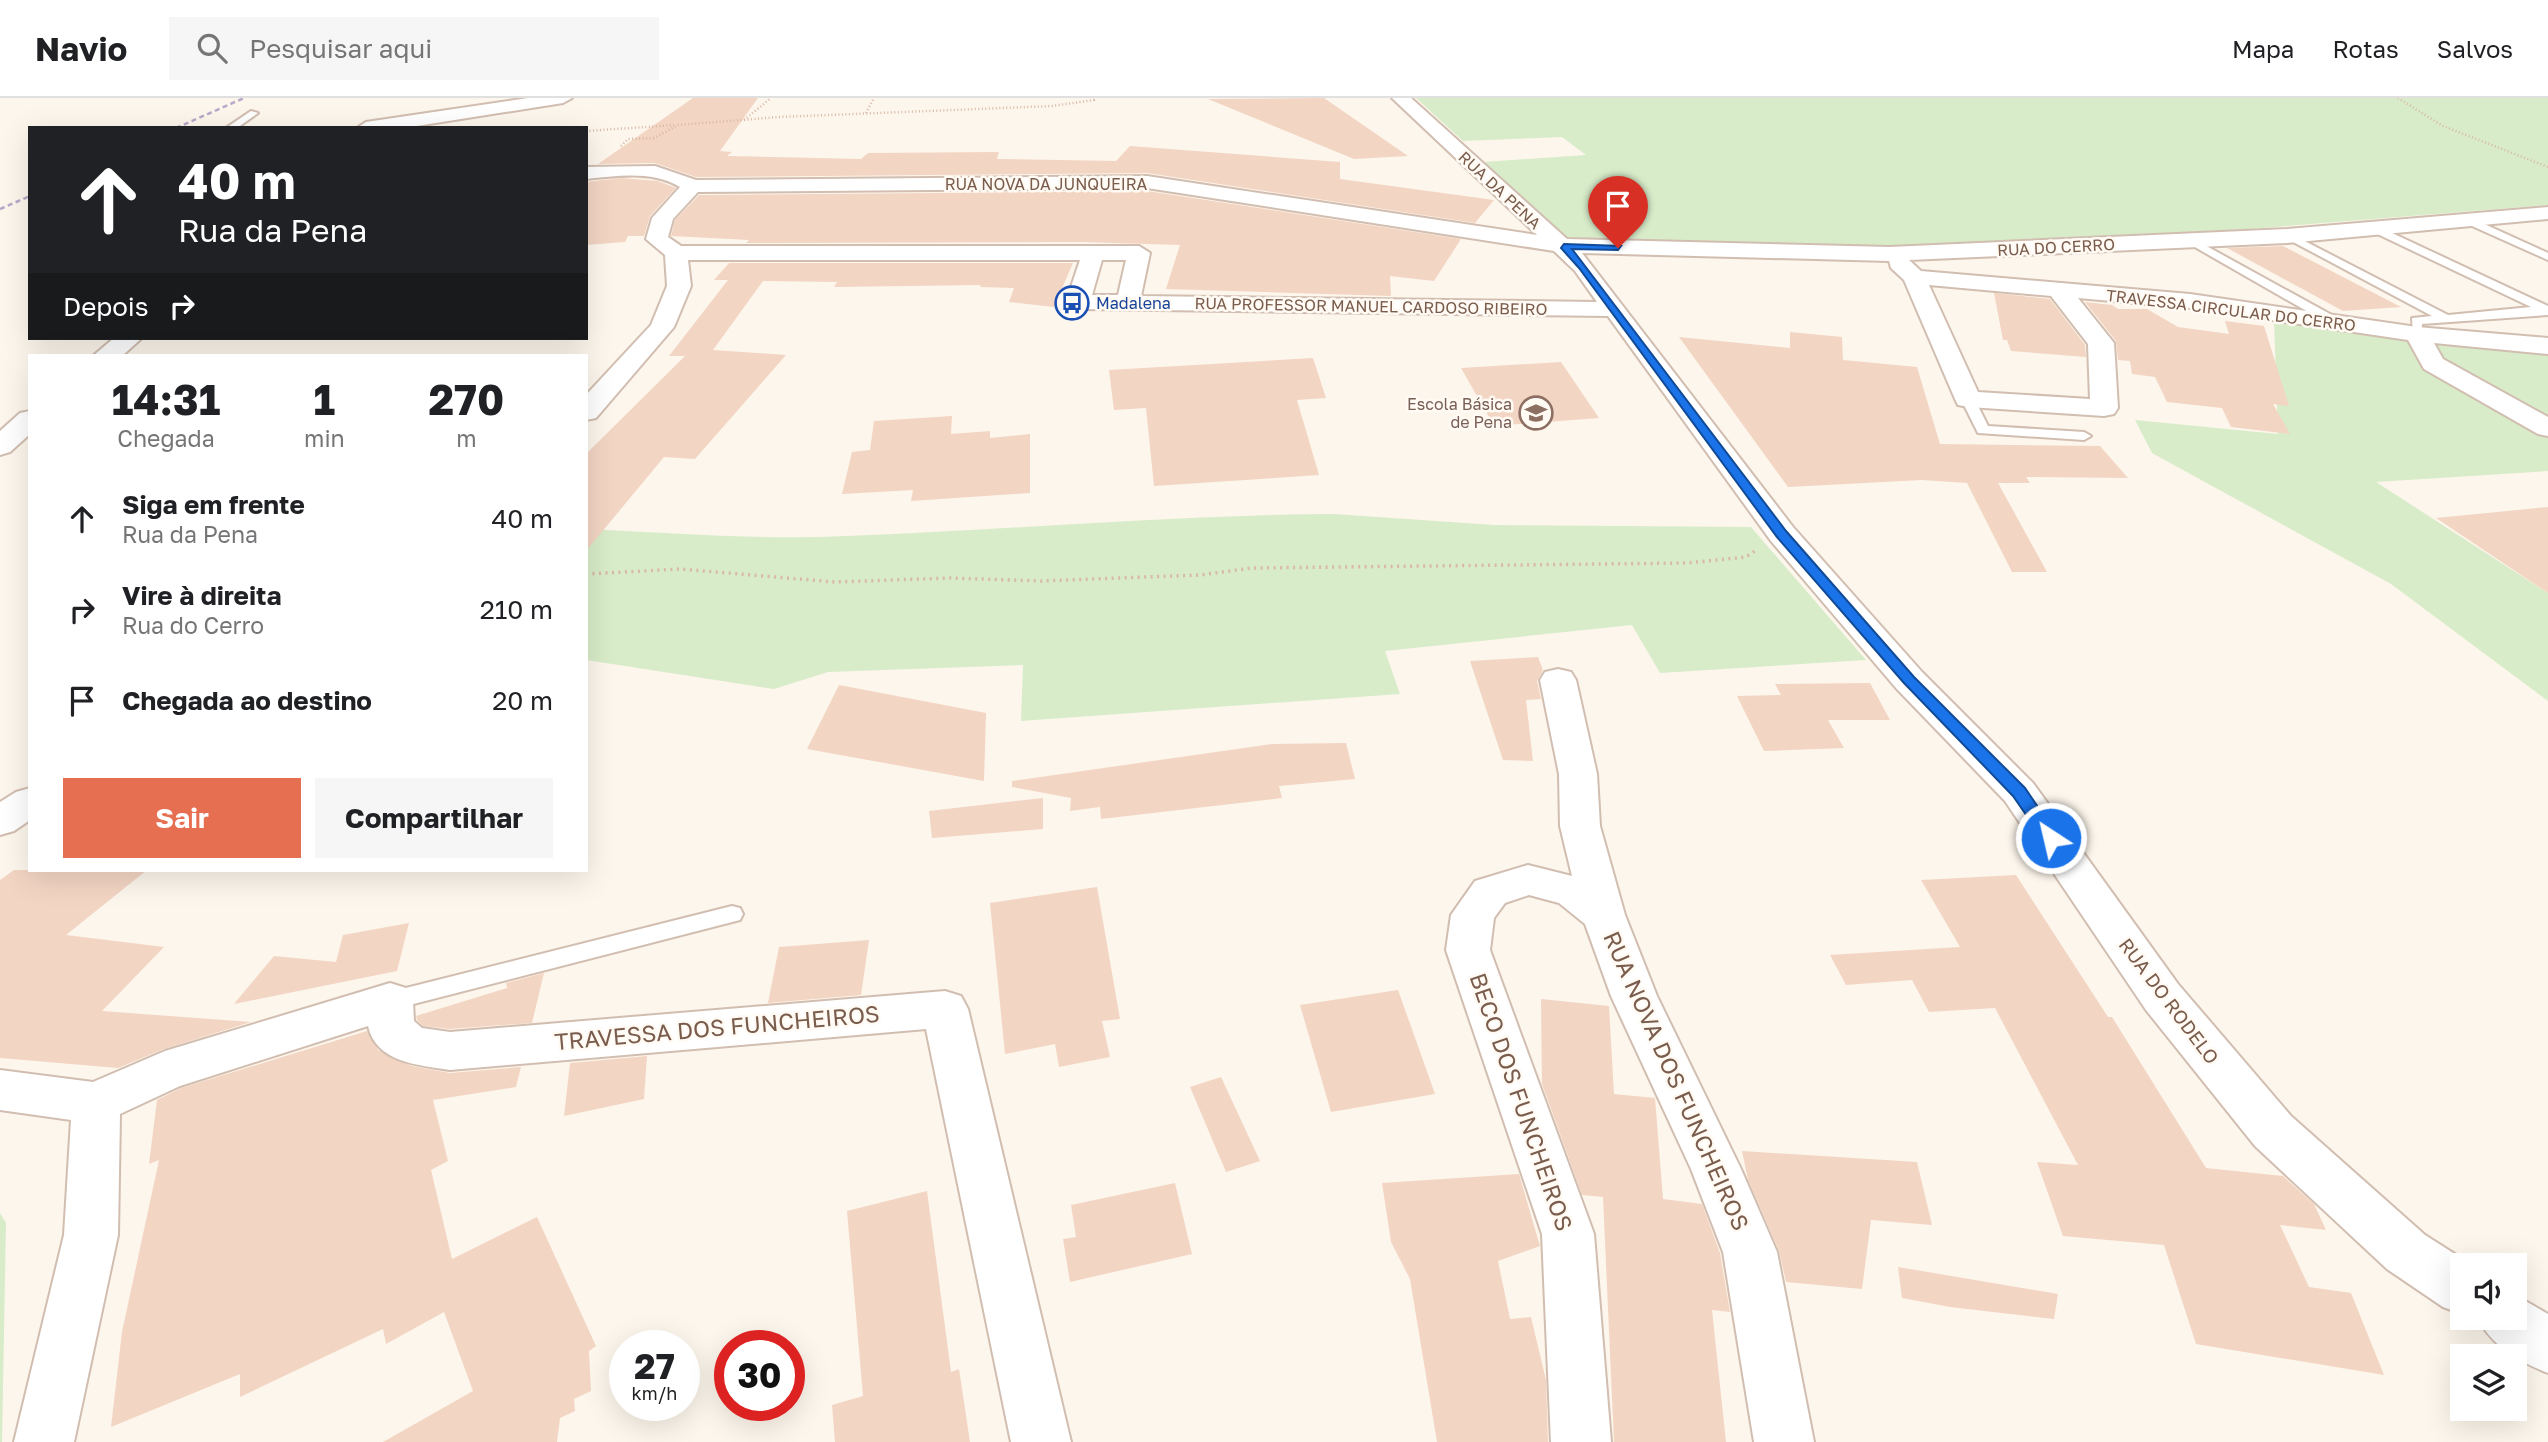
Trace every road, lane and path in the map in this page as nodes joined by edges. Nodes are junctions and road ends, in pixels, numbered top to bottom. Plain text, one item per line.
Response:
1 (563, 98) edge
2 (771, 98) edge
3 (874, 98) edge
4 (1092, 98) edge
5 (1401, 98) edge
6 (2398, 98) edge
7 (254, 113) dead end
8 (866, 114) junction
9 (744, 120) junction
10 (678, 125) junction
11 (233, 126) edge
12 (379, 126) edge
13 (588, 131) edge
14 (2548, 167) edge
15 (593, 172) edge
16 (692, 186) junction
17 (2548, 214) edge
18 (2467, 220) junction
19 (2373, 228) junction
20 (2287, 236) junction
21 (2190, 240) junction
22 (1564, 246) junction
23 (676, 253) junction
24 (1093, 253) junction
25 (1890, 254) junction
26 (2548, 257) edge
27 (1914, 277) junction
28 (2059, 290) junction
29 (1128, 302) junction
30 (1615, 309) junction
31 (2547, 310) edge
32 (2447, 319) junction
33 (2335, 322) junction
34 (2417, 334) junction
35 (126, 340) edge
36 (2548, 346) edge
37 (108, 354) edge
38 (1968, 398) junction
39 (588, 410) edge
40 (28, 421) edge
41 (2548, 428) edge
42 (2084, 436) dead end
43 (0, 446) edge
44 (1782, 534) junction
45 (588, 574) edge
46 (1558, 680) dead end
47 (1909, 680) joint
48 (28, 802) edge
49 (0, 821) edge
50 (732, 914) dead end
51 (1603, 915) junction
52 (390, 1001) junction
53 (0, 1090) edge
54 (96, 1103) junction
55 (2450, 1281) edge
56 (2523, 1330) edge
57 (2548, 1346) edge
58 (44, 1442) edge
59 (1041, 1442) edge
60 (1581, 1442) edge
61 (1784, 1442) edge

1 - 12 street
2 - 9 path
3 - 8 path
4 - 8 path
5 - 22 street, RUA DA PENA
6 - 14 path
7 - 11 lane
8 - 9 path
9 - 10 path
10 - 13 path
10 - 15 path
15 - 16 street
16 - 22 street, RUA NOVA DA JUNQUEIRA
16 - 23 street
17 - 18 street, RUA DO CERRO
18 - 19 street, RUA DO CERRO
18 - 26 lane
19 - 20 street, RUA DO CERRO
19 - 31 lane
20 - 21 street, RUA DO CERRO
20 - 32 lane
21 - 25 street, RUA DO CERRO
21 - 33 lane
22 - 25 street, RUA DO CERRO
22 - 30 street, RUA DA PENA
23 - 24 street
23 - 39 street
24 - 29 street
24 - 29 street, RUA PROFESSOR MANUEL CARDOSO RIBEIRO
25 - 27 street
27 - 28 street, TRAVESSA CIRCULAR DO CERRO
27 - 38 street
28 - 33 street, TRAVESSA CIRCULAR DO CERRO
28 - 38 street
29 - 30 street, RUA PROFESSOR MANUEL CARDOSO RIBEIRO
30 - 44 street, RUA DA PENA
31 - 32 lane
32 - 34 lane
33 - 34 street, TRAVESSA CIRCULAR DO CERRO
34 - 36 street, TRAVESSA CIRCULAR DO CERRO
34 - 41 street
35 - 37 street
38 - 42 lane
40 - 43 street
44 - 45 path
44 - 47 street, RUA DA PENA
46 - 51 street, RUA NOVA DOS FUNCHEIROS
47 - 55 street, RUA DO RODELO
48 - 49 street
50 - 52 lane
51 - 60 street, BECO DOS FUNCHEIROS
51 - 61 street, RUA NOVA DOS FUNCHEIROS
52 - 54 street
52 - 59 street, TRAVESSA DOS FUNCHEIROS
53 - 54 street
54 - 58 street
56 - 57 street

